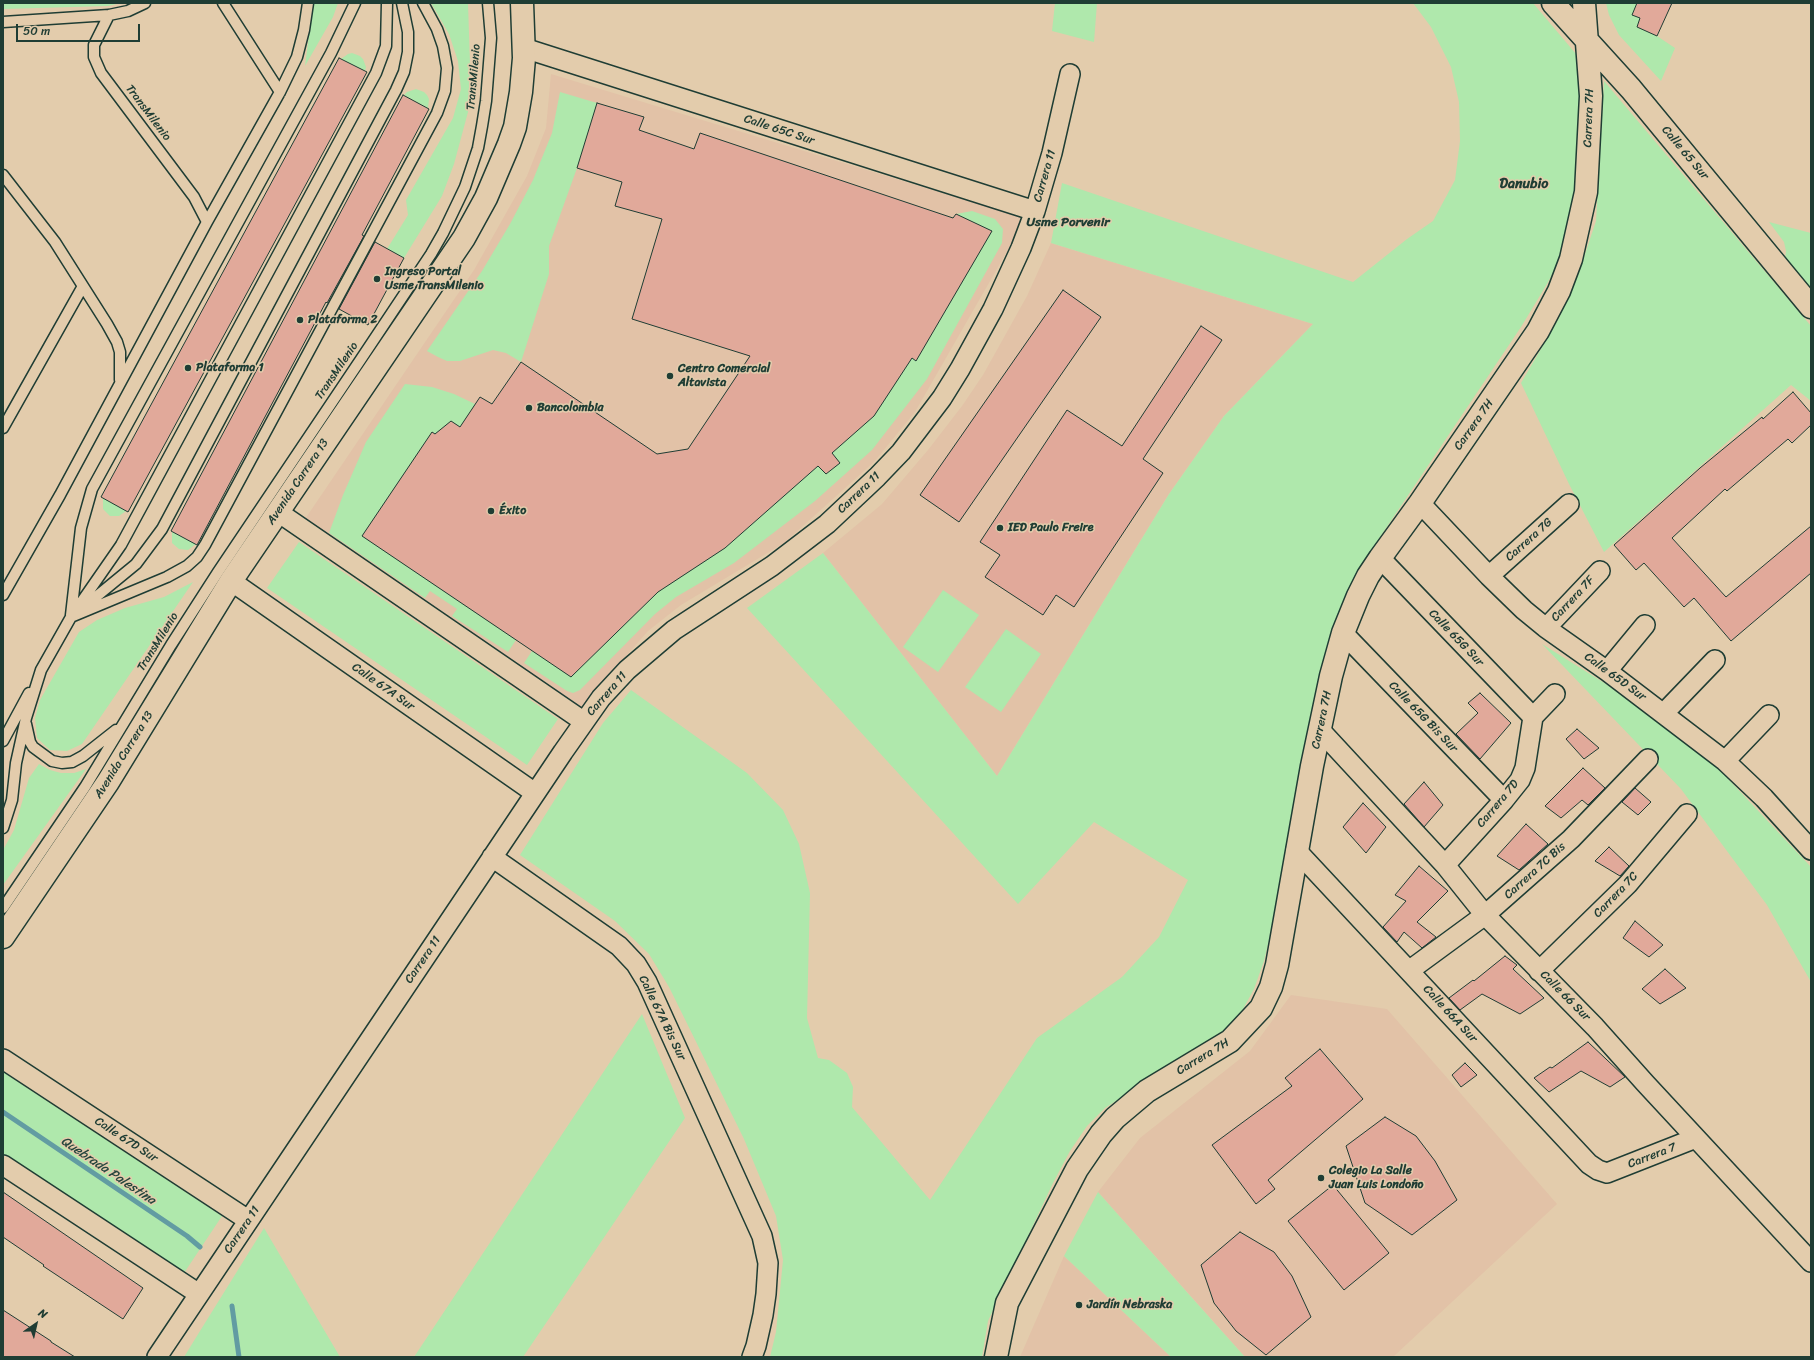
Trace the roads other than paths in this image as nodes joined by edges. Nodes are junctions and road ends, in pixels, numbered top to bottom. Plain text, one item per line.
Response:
1 (145, 3) edge
2 (223, 3) edge
3 (308, 3) edge
4 (355, 3) edge
5 (387, 3) edge
6 (402, 3) edge
7 (423, 3) edge
8 (488, 3) edge
9 (522, 3) edge
10 (1553, 3) edge
11 (1584, 3) edge
12 (108, 16) junction
13 (3, 22) edge
14 (1588, 41) junction
15 (524, 48) junction
16 (1070, 74) dead end
17 (280, 92) junction
18 (3, 174) edge
19 (1034, 211) junction
20 (207, 222) junction
21 (83, 286) junction
22 (1811, 307) edge
23 (120, 384) junction
24 (3, 428) edge
25 (1420, 503) junction
26 (1569, 504) dead end
27 (278, 512) junction
28 (1380, 558) junction
29 (1600, 570) dead end
30 (1489, 576) junction
31 (230, 581) junction
32 (4, 592) edge
33 (71, 617) junction
34 (1645, 626) dead end
35 (1546, 628) junction
36 (1343, 633) junction
37 (1715, 660) dead end
38 (42, 670) junction
39 (1607, 671) junction
40 (165, 690) junction
41 (1555, 694) dead end
42 (1664, 713) junction
43 (1769, 715) dead end
44 (26, 718) junction
45 (1533, 718) junction
46 (583, 721) junction
47 (124, 724) junction
48 (1320, 730) junction
49 (3, 741) edge
50 (1648, 758) dead end
51 (1725, 761) junction
52 (535, 793) junction
53 (1504, 800) junction
54 (1687, 814) dead end
55 (3, 828) edge
56 (1296, 850) junction
57 (1811, 850) edge
58 (492, 857) junction
59 (1445, 865) junction
60 (3, 908) edge
61 (1485, 915) junction
62 (3, 937) edge
63 (1410, 970) junction
64 (1539, 971) junction
65 (3, 1059) edge
66 (1696, 1138) junction
67 (3, 1165) edge
68 (1607, 1173) joint
69 (248, 1220) junction
70 (1811, 1262) edge
71 (199, 1294) junction
72 (157, 1357) edge
73 (752, 1357) edge
74 (996, 1357) edge

1 - 12 lane
2 - 17 lane
3 - 17 lane
4 - 33 lane, TransMilenio
5 - 33 lane, TransMilenio
6 - 33 lane, TransMilenio
7 - 33 lane
8 - 47 lane, TransMilenio
9 - 15 street, Avenida Carrera 13
10 - 14 street, Calle 65 Sur
11 - 14 street, Carrera 7H
12 - 13 lane
12 - 20 lane, TransMilenio
14 - 22 street, Calle 65 Sur
14 - 25 street, Carrera 7H
15 - 19 street, Calle 65C Sur
15 - 27 street, Avenida Carrera 13
16 - 19 street, Carrera 11
17 - 20 lane
18 - 21 lane
19 - 46 street, Carrera 11
20 - 23 lane
21 - 23 lane
21 - 24 lane
23 - 32 lane
25 - 28 street, Carrera 7H
25 - 30 street, Calle 65D Sur
26 - 30 street, Carrera 7G
27 - 31 street, Avenida Carrera 13
27 - 46 street
28 - 36 street, Carrera 7H
28 - 45 street, Calle 65G Sur
29 - 35 street, Carrera 7F
30 - 35 street, Calle 65D Sur
31 - 40 street, Avenida Carrera 13
31 - 52 street, Calle 67A Sur
33 - 38 lane, TransMilenio
34 - 39 street
35 - 39 street, Calle 65D Sur
36 - 48 street, Carrera 7H
36 - 53 street, Calle 65G Bis Sur
37 - 42 street
38 - 44 lane, TransMilenio
38 - 49 lane, TransMilenio
39 - 42 street, Calle 65D Sur
40 - 47 lane, TransMilenio
40 - 62 street, Avenida Carrera 13
41 - 45 street
42 - 51 street, Calle 65D Sur
43 - 51 street
44 - 47 lane, TransMilenio
44 - 55 lane, TransMilenio
45 - 53 street, Carrera 7D
46 - 52 street, Carrera 11
47 - 60 lane, TransMilenio
48 - 56 street, Carrera 7H
48 - 59 street, Calle 66 Sur
50 - 61 street, Carrera 7C Bis
51 - 57 street, Calle 65D Sur
52 - 58 street, Carrera 11
53 - 59 street, Carrera 7D
54 - 64 street, Carrera 7C
56 - 63 street, Calle 66A Sur
56 - 74 street, Carrera 7H
58 - 69 street, Carrera 11
58 - 73 street, Calle 67A Bis Sur
59 - 61 street, Calle 66 Sur
61 - 63 street, Carrera 7C Bis
61 - 64 street, Calle 66 Sur
63 - 68 street, Calle 66A Sur
64 - 66 street, Calle 66 Sur
65 - 69 street, Calle 67D Sur
66 - 68 street, Carrera 7
66 - 70 street, Calle 66 Sur
67 - 71 street
69 - 71 street, Carrera 11
71 - 72 street, Carrera 11

